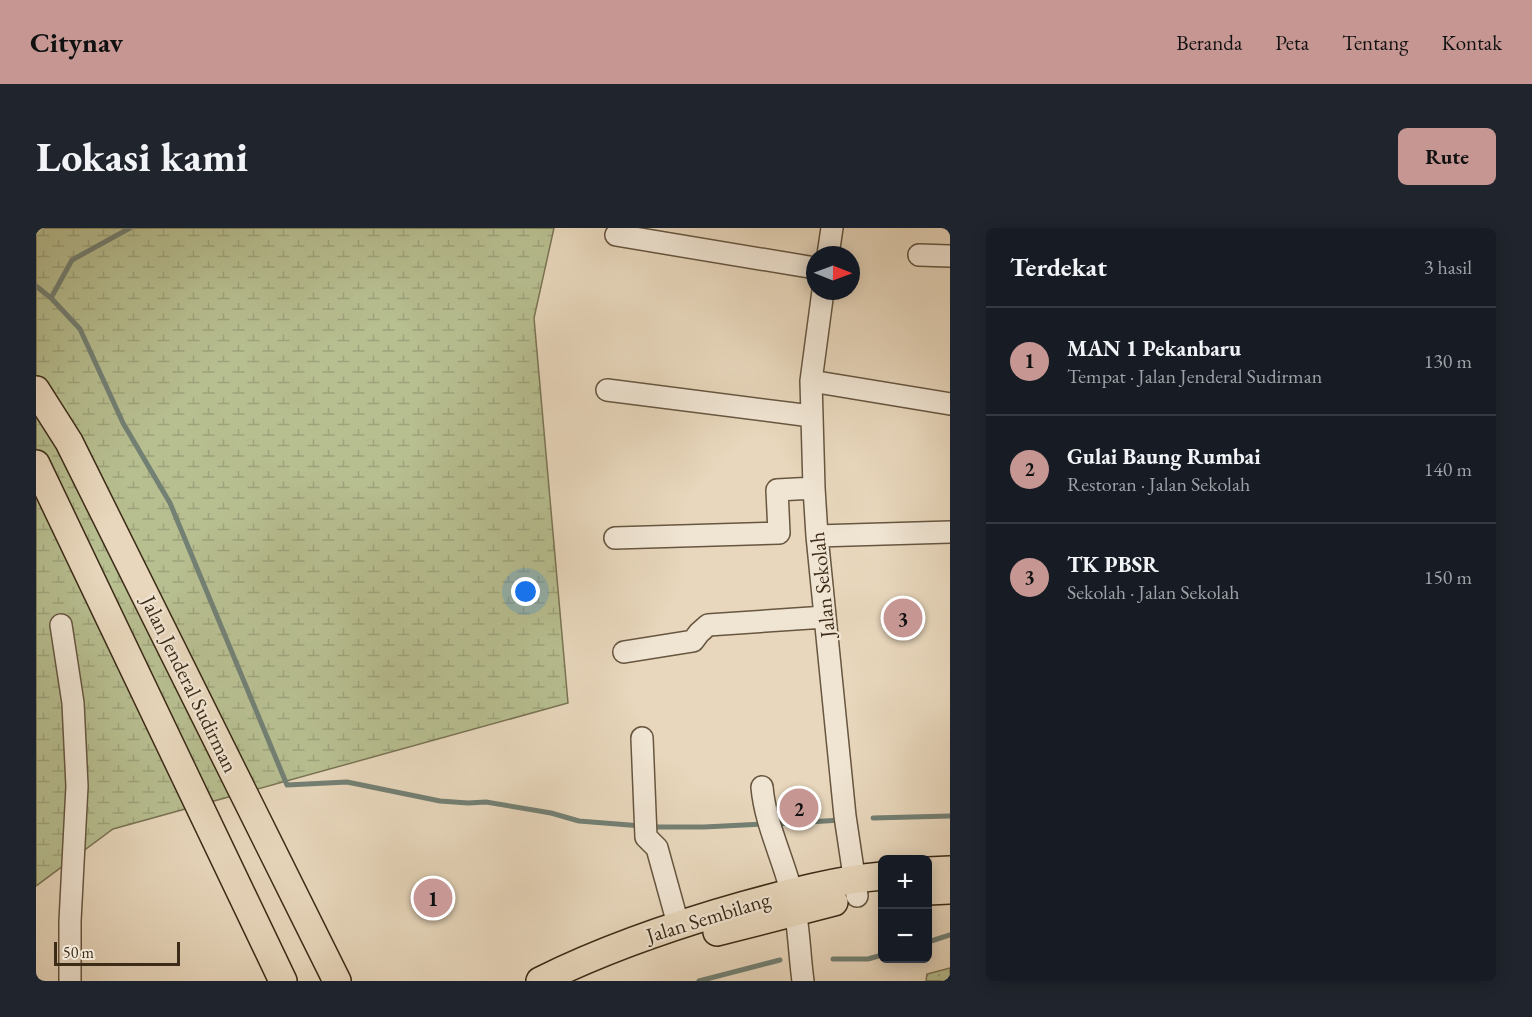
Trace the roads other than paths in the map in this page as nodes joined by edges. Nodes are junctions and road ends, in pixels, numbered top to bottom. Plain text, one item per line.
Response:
1 (832, 228) edge
2 (616, 235) dead end
3 (829, 246) edge
4 (919, 255) dead end
5 (950, 256) edge
6 (806, 267) edge
7 (822, 300) edge
8 (811, 381) junction
9 (36, 390) edge
10 (607, 390) dead end
11 (950, 404) edge
12 (811, 416) junction
13 (36, 464) edge
14 (814, 488) junction
15 (950, 532) edge
16 (817, 536) junction
17 (615, 538) dead end
18 (825, 617) junction
19 (61, 626) dead end
20 (624, 652) dead end
21 (642, 738) dead end
22 (762, 787) dead end
23 (950, 870) edge
24 (932, 871) edge
25 (878, 879) edge
26 (865, 890) edge
27 (950, 890) edge
28 (932, 891) edge
29 (794, 902) junction
30 (678, 924) junction
31 (70, 981) edge
32 (283, 981) edge
33 (337, 981) edge
34 (540, 981) edge
35 (577, 981) edge
36 (803, 981) edge

1 - 3 street
2 - 6 street
4 - 5 street
7 - 8 street, Jalan Sekolah
8 - 11 street
8 - 12 street, Jalan Sekolah
9 - 33 main road, Jalan Jenderal Sudirman
10 - 12 street
12 - 14 street, Jalan Sekolah
13 - 32 main road, Jalan Jenderal Sudirman
14 - 16 street, Jalan Sekolah
14 - 17 street
15 - 16 street
16 - 18 street, Jalan Sekolah
18 - 20 street
18 - 26 street, Jalan Sekolah
19 - 31 street
21 - 30 street
22 - 29 street
23 - 24 main road
25 - 26 main road, Jalan Sembilang
26 - 29 main road, Jalan Sembilang
27 - 28 main road
29 - 30 main road, Jalan Sembilang
29 - 35 main road, Jalan Sembilang
29 - 36 street
30 - 34 main road, Jalan Sembilang

